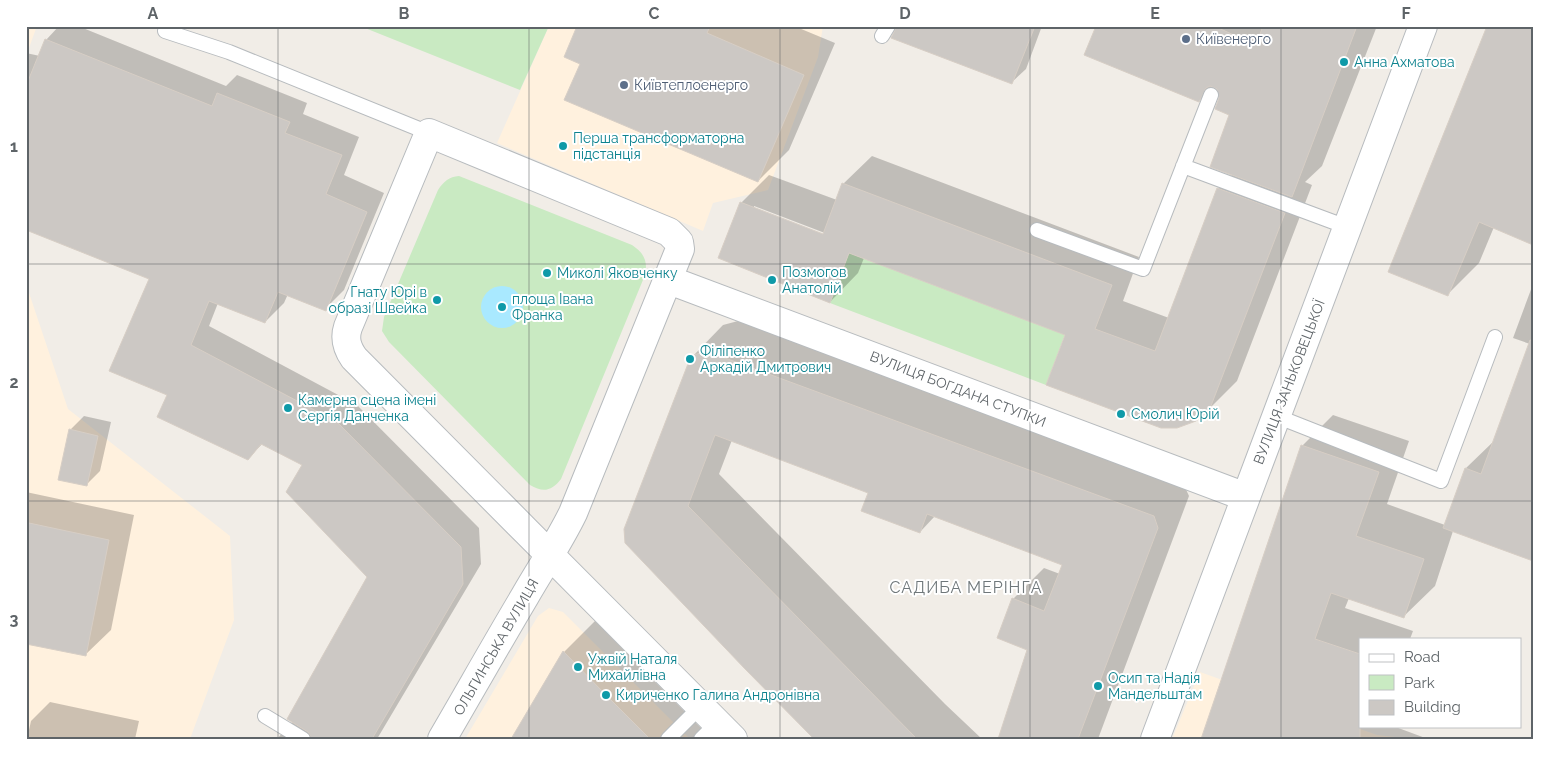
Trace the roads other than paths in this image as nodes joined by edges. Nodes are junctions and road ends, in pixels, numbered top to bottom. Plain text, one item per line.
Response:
1 (166, 26) edge
2 (1423, 26) edge
3 (1211, 95) dead end
4 (429, 134) junction
5 (1183, 166) junction
6 (1347, 227) junction
7 (1037, 230) dead end
8 (669, 280) junction
9 (1495, 337) dead end
10 (1276, 416) junction
11 (1246, 497) junction
12 (550, 555) junction
13 (266, 716) dead end
14 (713, 727) edge
15 (303, 739) edge
16 (442, 739) edge
17 (668, 739) edge
18 (1155, 739) edge

1 - 4 lane
2 - 6 street, ВУЛИЦЯ ЗАНЬКОВЕЦЬКОЇ
3 - 5 lane
4 - 8 street
4 - 12 street
5 - 6 lane
5 - 7 lane
6 - 10 street, ВУЛИЦЯ ЗАНЬКОВЕЦЬКОЇ
8 - 11 street, ВУЛИЦЯ БОГДАНА СТУПКИ
8 - 12 street
9 - 10 lane
10 - 11 street, ВУЛИЦЯ ЗАНЬКОВЕЦЬКОЇ
11 - 18 street, ВУЛИЦЯ ЗАНЬКОВЕЦЬКОЇ
12 - 14 street
12 - 16 street, ОЛЬГИНСЬКА ВУЛИЦЯ
13 - 15 lane
14 - 17 lane

